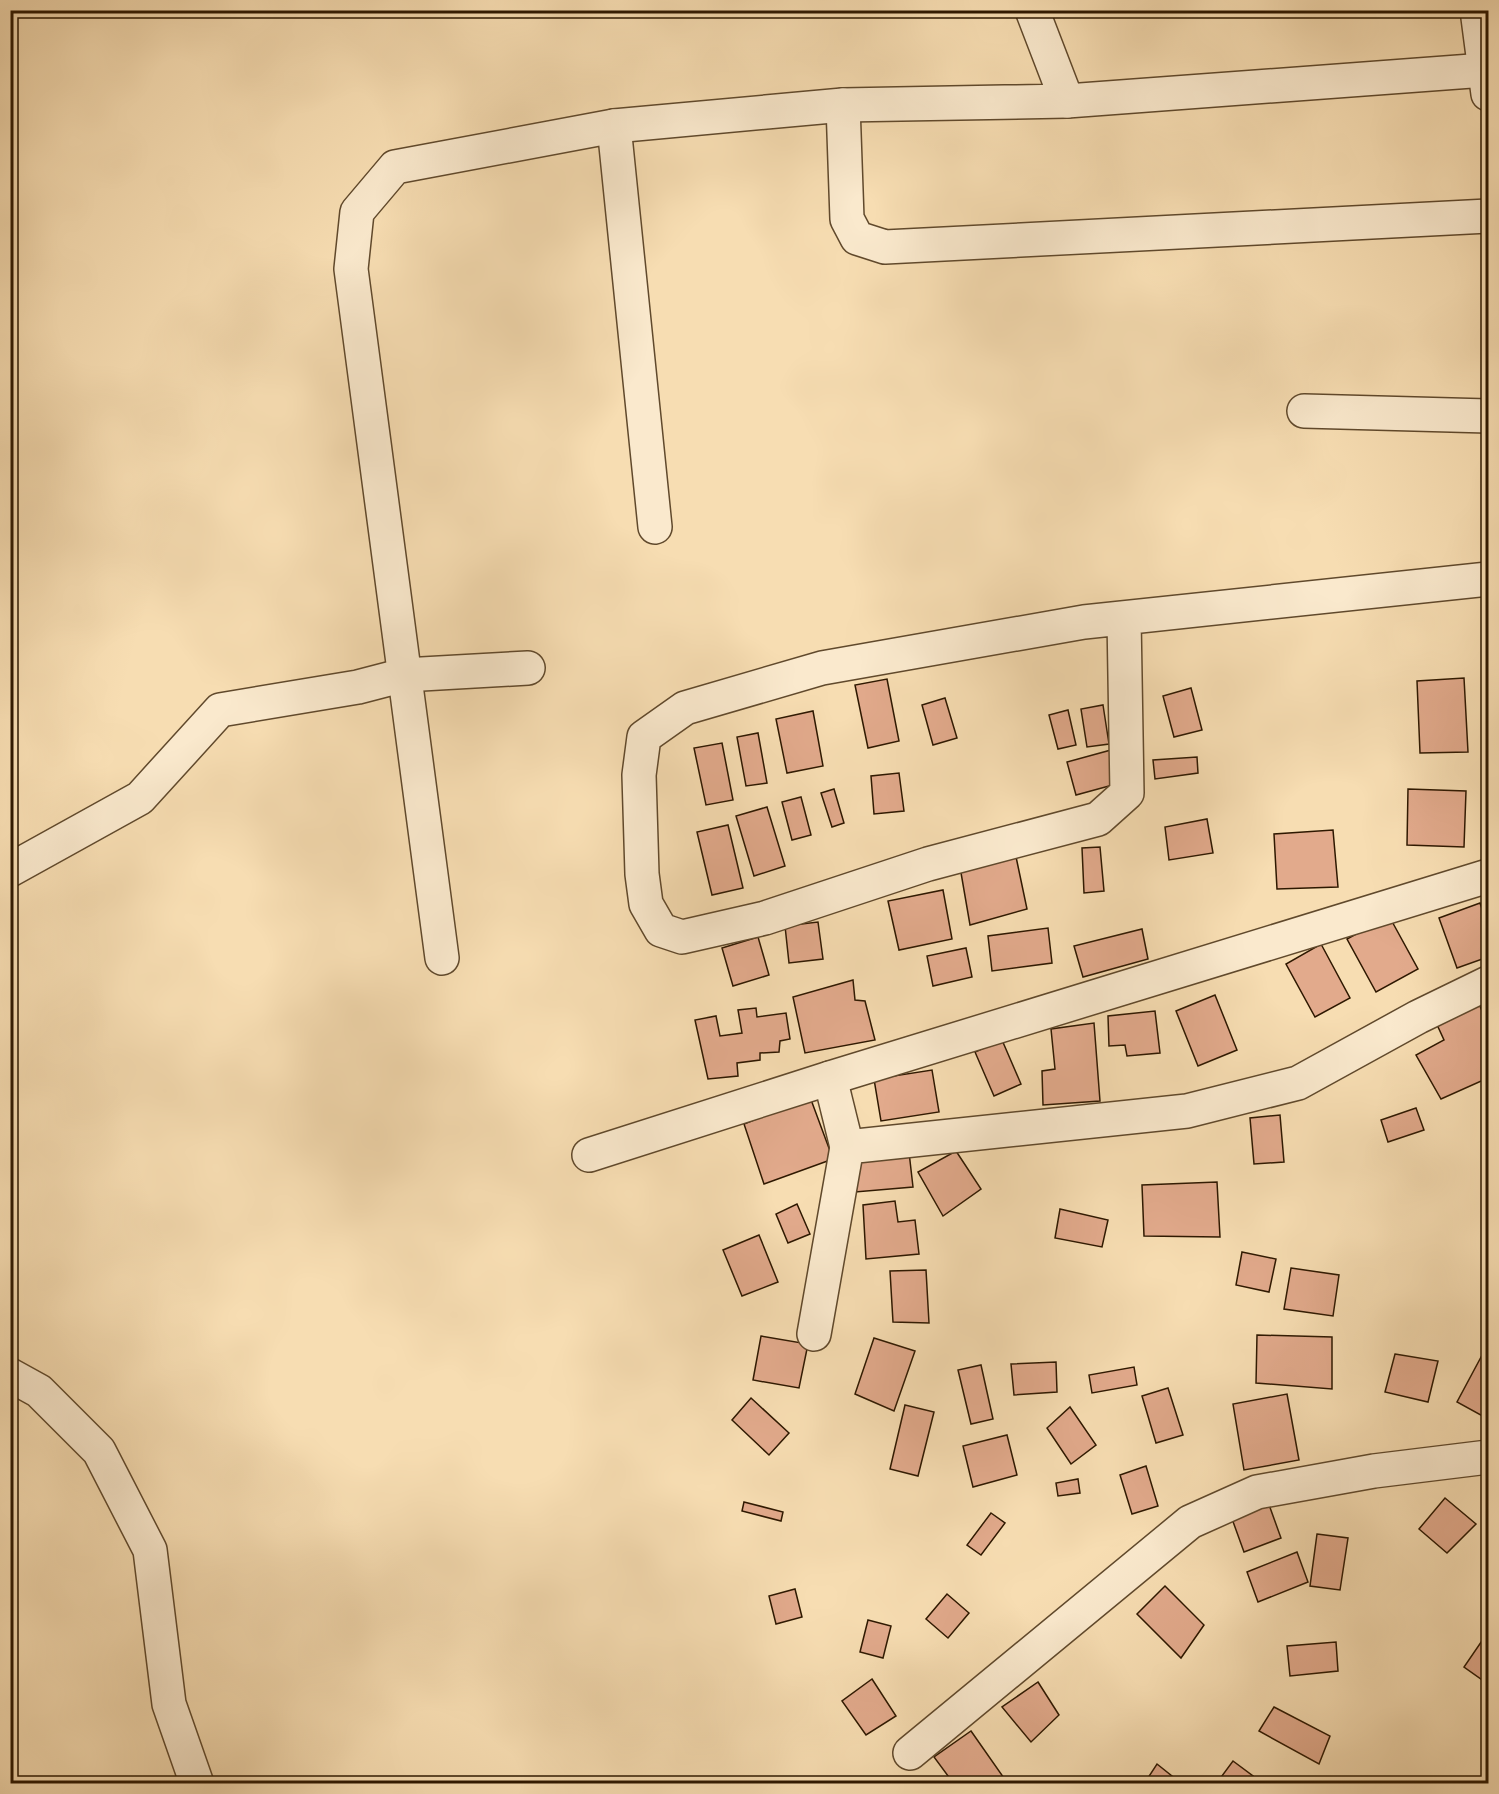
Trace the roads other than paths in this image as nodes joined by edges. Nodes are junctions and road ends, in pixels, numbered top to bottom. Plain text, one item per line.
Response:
1 (1032, 10) edge
2 (1477, 10) edge
3 (1487, 82) edge
4 (1067, 101) junction
5 (843, 105) junction
6 (614, 126) junction
7 (1488, 216) edge
8 (1304, 411) dead end
9 (1488, 416) edge
10 (655, 527) dead end
11 (1488, 579) edge
12 (1124, 618) junction
13 (528, 668) dead end
14 (404, 675) junction
15 (10, 870) edge
16 (1488, 876) edge
17 (442, 958) dead end
18 (1488, 983) edge
19 (830, 1077) junction
20 (847, 1147) junction
21 (589, 1155) dead end
22 (814, 1334) dead end
23 (10, 1375) edge
24 (1488, 1457) edge
25 (910, 1753) dead end
26 (196, 1784) edge

1 - 4 street
2 - 3 street
3 - 4 street
4 - 5 street
5 - 6 street
5 - 7 street
6 - 10 street
6 - 14 street
8 - 9 street
11 - 12 street
12 - 12 street
13 - 14 street
14 - 15 street
14 - 17 street
16 - 19 street
18 - 20 street
19 - 20 street
19 - 21 street
20 - 22 street
23 - 26 street
24 - 25 street

